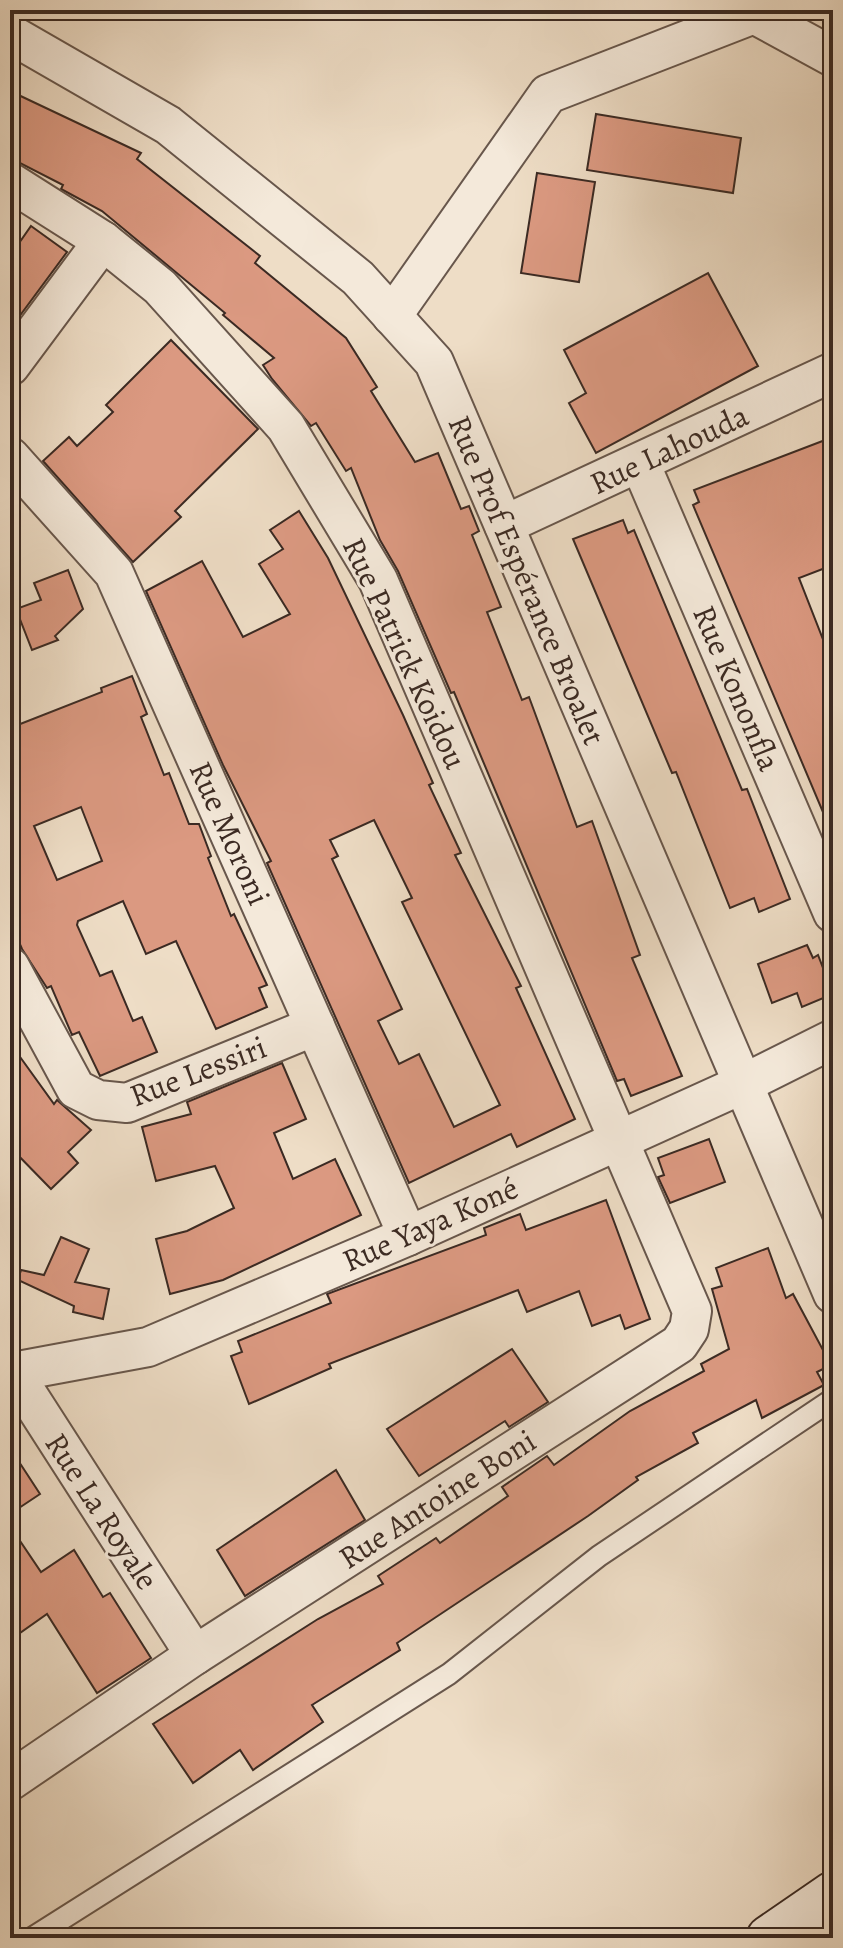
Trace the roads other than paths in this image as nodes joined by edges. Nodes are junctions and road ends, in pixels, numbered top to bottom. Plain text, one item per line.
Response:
1 (755, 12) edge
2 (10, 34) edge
3 (833, 57) edge
4 (10, 182) edge
5 (103, 241) junction
6 (392, 316) junction
7 (10, 366) edge
8 (833, 372) edge
9 (10, 457) edge
10 (640, 463) junction
11 (504, 525) junction
12 (833, 913) edge
13 (10, 967) edge
14 (315, 1026) junction
15 (833, 1039) edge
16 (743, 1084) junction
17 (618, 1139) junction
18 (408, 1236) junction
19 (833, 1294) edge
20 (12, 1370) edge
21 (833, 1399) edge
22 (195, 1655) junction
23 (10, 1781) edge
24 (833, 1894) edge
25 (32, 1938) edge
26 (769, 1938) edge

1 - 3 street
1 - 6 street
2 - 6 street, Rue Prof Espérance Broalet
4 - 5 street, Rue Patrick Koidou
5 - 7 street
5 - 17 street, Rue Patrick Koidou
6 - 11 street, Rue Prof Espérance Broalet
8 - 10 street, Rue Lahouda
9 - 14 street, Rue Moroni
10 - 11 street, Rue Lahouda
10 - 12 street, Rue Kononfla
11 - 16 street, Rue Prof Espérance Broalet
13 - 14 street, Rue Lessiri
14 - 18 street, Rue Moroni
15 - 16 street, Rue Yaya Koné
16 - 17 street, Rue Yaya Koné
16 - 19 street, Rue Prof Espérance Broalet
17 - 18 street, Rue Yaya Koné
17 - 22 street, Rue Antoine Boni
18 - 20 street, Rue Yaya Koné
20 - 22 street, Rue La Royale
21 - 25 lane
22 - 23 street, Rue Antoine Boni
24 - 26 street

